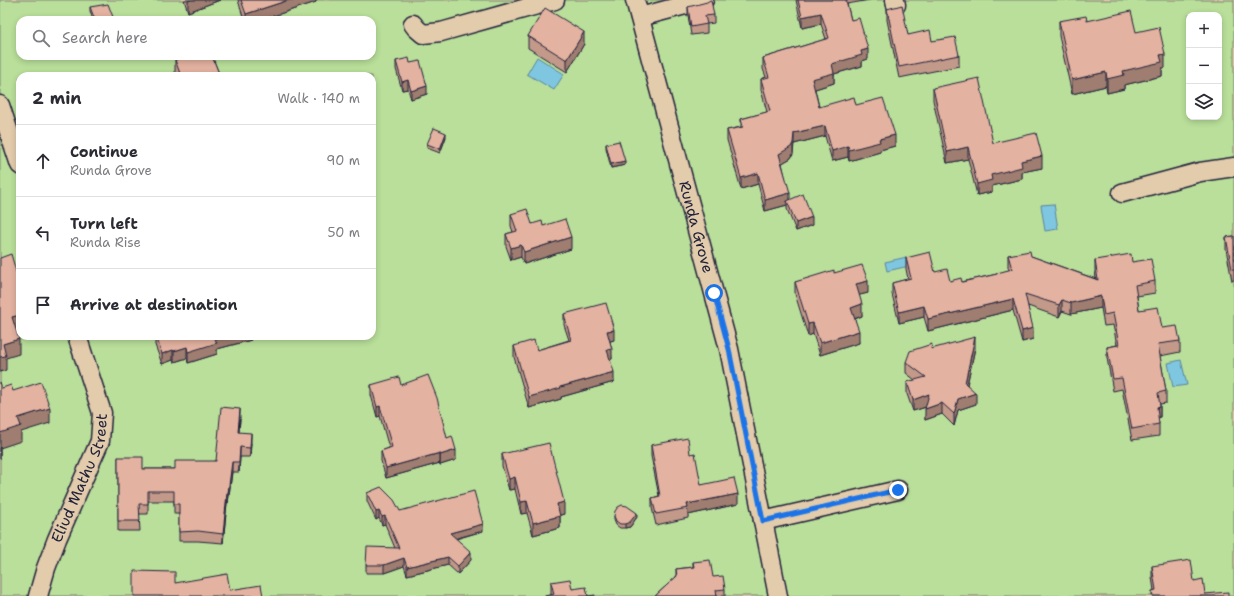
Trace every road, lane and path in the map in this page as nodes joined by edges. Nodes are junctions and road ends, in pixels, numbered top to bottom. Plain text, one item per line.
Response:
1 (555, 0) edge
2 (635, 0) edge
3 (704, 0) edge
4 (640, 17) junction
5 (413, 24) dead end
6 (0, 105) edge
7 (6, 140) edge
8 (16, 158) edge
9 (1234, 167) edge
10 (1122, 193) dead end
11 (78, 340) edge
12 (898, 490) dead end
13 (763, 521) junction
14 (38, 596) edge
15 (778, 596) edge

1 - 5 street
2 - 4 street, Runda Grove
3 - 4 street
4 - 13 street, Runda Grove
6 - 7 street
7 - 8 street
9 - 10 street
11 - 14 street, Eliud Mathu Street
12 - 13 street
13 - 15 street, Runda Grove

